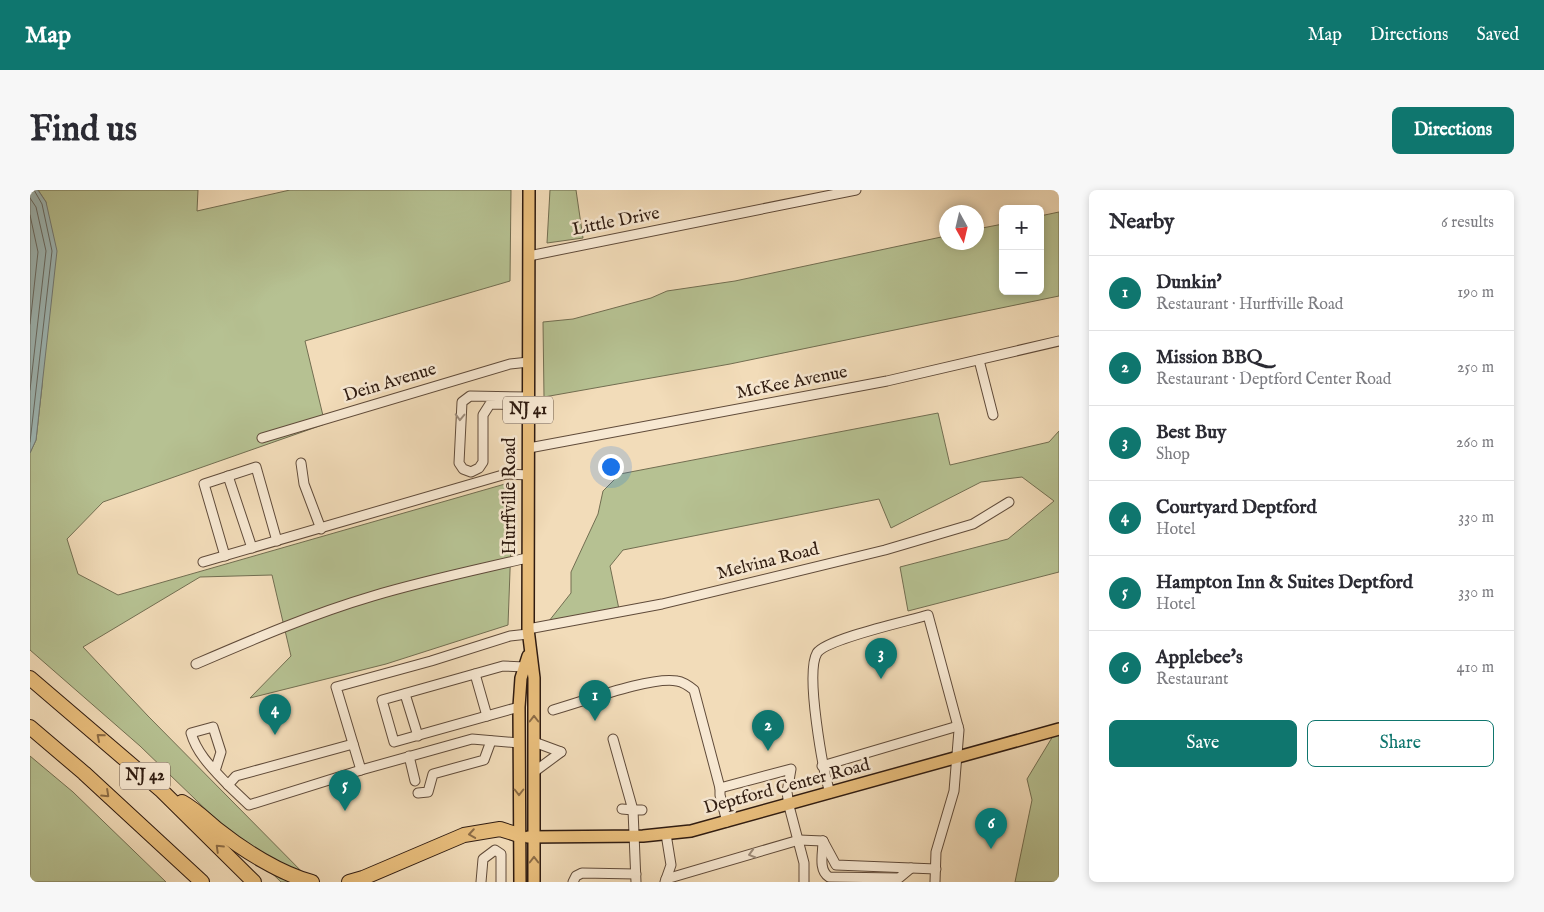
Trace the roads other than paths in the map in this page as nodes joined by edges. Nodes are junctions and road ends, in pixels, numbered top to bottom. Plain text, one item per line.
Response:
1 (529, 190) edge
2 (856, 190) edge
3 (529, 256) junction
4 (1059, 341) edge
5 (979, 360) junction
6 (529, 362) junction
7 (470, 396) junction
8 (529, 401) junction
9 (993, 414) dead end
10 (483, 415) junction
11 (262, 438) dead end
12 (528, 448) junction
13 (301, 463) dead end
14 (528, 475) junction
15 (228, 476) junction
16 (1009, 502) dead end
17 (321, 529) junction
18 (278, 541) junction
19 (252, 548) junction
20 (225, 556) junction
21 (527, 558) junction
22 (203, 562) dead end
23 (528, 632) junction
24 (529, 652) junction
25 (196, 664) dead end
26 (524, 667) junction
27 (475, 674) junction
28 (30, 678) edge
29 (406, 694) junction
30 (519, 707) junction
31 (553, 710) dead end
32 (487, 716) junction
33 (958, 726) junction
34 (30, 727) edge
35 (1059, 729) edge
36 (418, 736) junction
37 (613, 739) dead end
38 (490, 741) junction
39 (519, 742) junction
40 (534, 742) junction
41 (353, 744) junction
42 (409, 756) junction
43 (955, 759) junction
44 (822, 766) junction
45 (361, 770) junction
46 (215, 771) junction
47 (534, 772) junction
48 (415, 781) dead end
49 (228, 785) junction
50 (720, 788) junction
51 (162, 790) junction
52 (418, 793) dead end
53 (830, 793) junction
54 (789, 806) junction
55 (622, 810) dead end
56 (637, 810) junction
57 (727, 822) junction
58 (666, 834) junction
59 (519, 835) junction
60 (635, 837) junction
61 (534, 838) junction
62 (799, 840) junction
63 (823, 841) junction
64 (911, 868) junction
65 (936, 869) junction
66 (614, 878) edge
67 (636, 878) edge
68 (666, 881) edge
69 (202, 882) edge
70 (254, 882) edge
71 (312, 882) edge
72 (349, 882) edge
73 (482, 882) edge
74 (501, 882) edge
75 (520, 882) edge
76 (534, 882) edge
77 (573, 882) edge
78 (804, 882) edge
79 (936, 882) edge

1 - 3 main road, Hurffville Road / NJ 41
2 - 3 street, Little Drive
3 - 6 main road, Hurffville Road / NJ 41
4 - 5 street, McKee Avenue
5 - 9 street
5 - 12 street, McKee Avenue
6 - 8 main road, Hurffville Road / NJ 41
6 - 11 street, Dein Avenue
7 - 8 street
7 - 10 street
7 -> 10 street
8 - 10 street
8 - 12 main road, Hurffville Road / NJ 41
12 - 14 main road, Hurffville Road / NJ 41
13 - 17 street
14 - 17 street
14 - 21 main road, Hurffville Road / NJ 41
15 - 18 street
15 - 19 street
15 - 20 street
16 - 23 street, Melvina Road
17 - 18 street
18 - 19 street
19 - 20 street
20 - 22 street
21 - 23 main road, Hurffville Road / NJ 41
21 - 25 street
23 - 24 main road, Hurffville Road / NJ 41
23 - 41 street, Melvina Road
24 - 26 main road, Hurffville Road / NJ 41
40 -> 24 main road, Hurffville Road / NJ 41
26 - 27 street
26 - 30 main road, Hurffville Road / NJ 41
27 - 29 street
27 - 32 street
51 -> 28 highway, NJ 42
29 - 36 street
29 - 36 street
30 - 32 street
30 - 39 main road, Hurffville Road / NJ 41
31 - 50 street
32 - 36 street
33 - 43 street
33 - 44 street
33 - 44 street
34 -> 69 highway, NJ 42
35 - 43 main road, Deptford Center Road
37 - 56 street
38 - 39 street
38 - 42 street
38 - 52 street
39 -> 59 main road, Hurffville Road / NJ 41
40 - 47 main road, Hurffville Road / NJ 41
40 - 47 street
41 - 45 street
41 - 49 street
42 - 45 street
42 - 48 street
43 - 53 main road, Deptford Center Road
43 - 65 street
44 - 53 street
45 - 49 street
46 - 46 street
46 - 49 street
47 - 61 main road, Hurffville Road / NJ 41
50 - 54 street
50 - 57 street
70 -> 51 highway, NJ 42
51 - 71 highway
53 - 54 main road, Deptford Center Road
54 - 57 main road, Deptford Center Road
54 - 62 street
55 - 56 street
56 - 60 street
57 - 58 main road, Deptford Center Road
58 - 60 main road, Deptford Center Road
58 - 68 street
59 - 61 main road, Deptford Center Road
59 -> 72 highway
59 - 75 main road, Hurffville Road / NJ 41
60 - 61 main road, Deptford Center Road
60 - 67 street
76 -> 61 main road, Hurffville Road / NJ 41
62 - 63 street
62 -> 68 street
62 - 78 street
63 - 64 street
63 - 64 street
64 - 65 street
65 - 79 street
66 - 67 street
66 - 77 street
73 - 74 street

